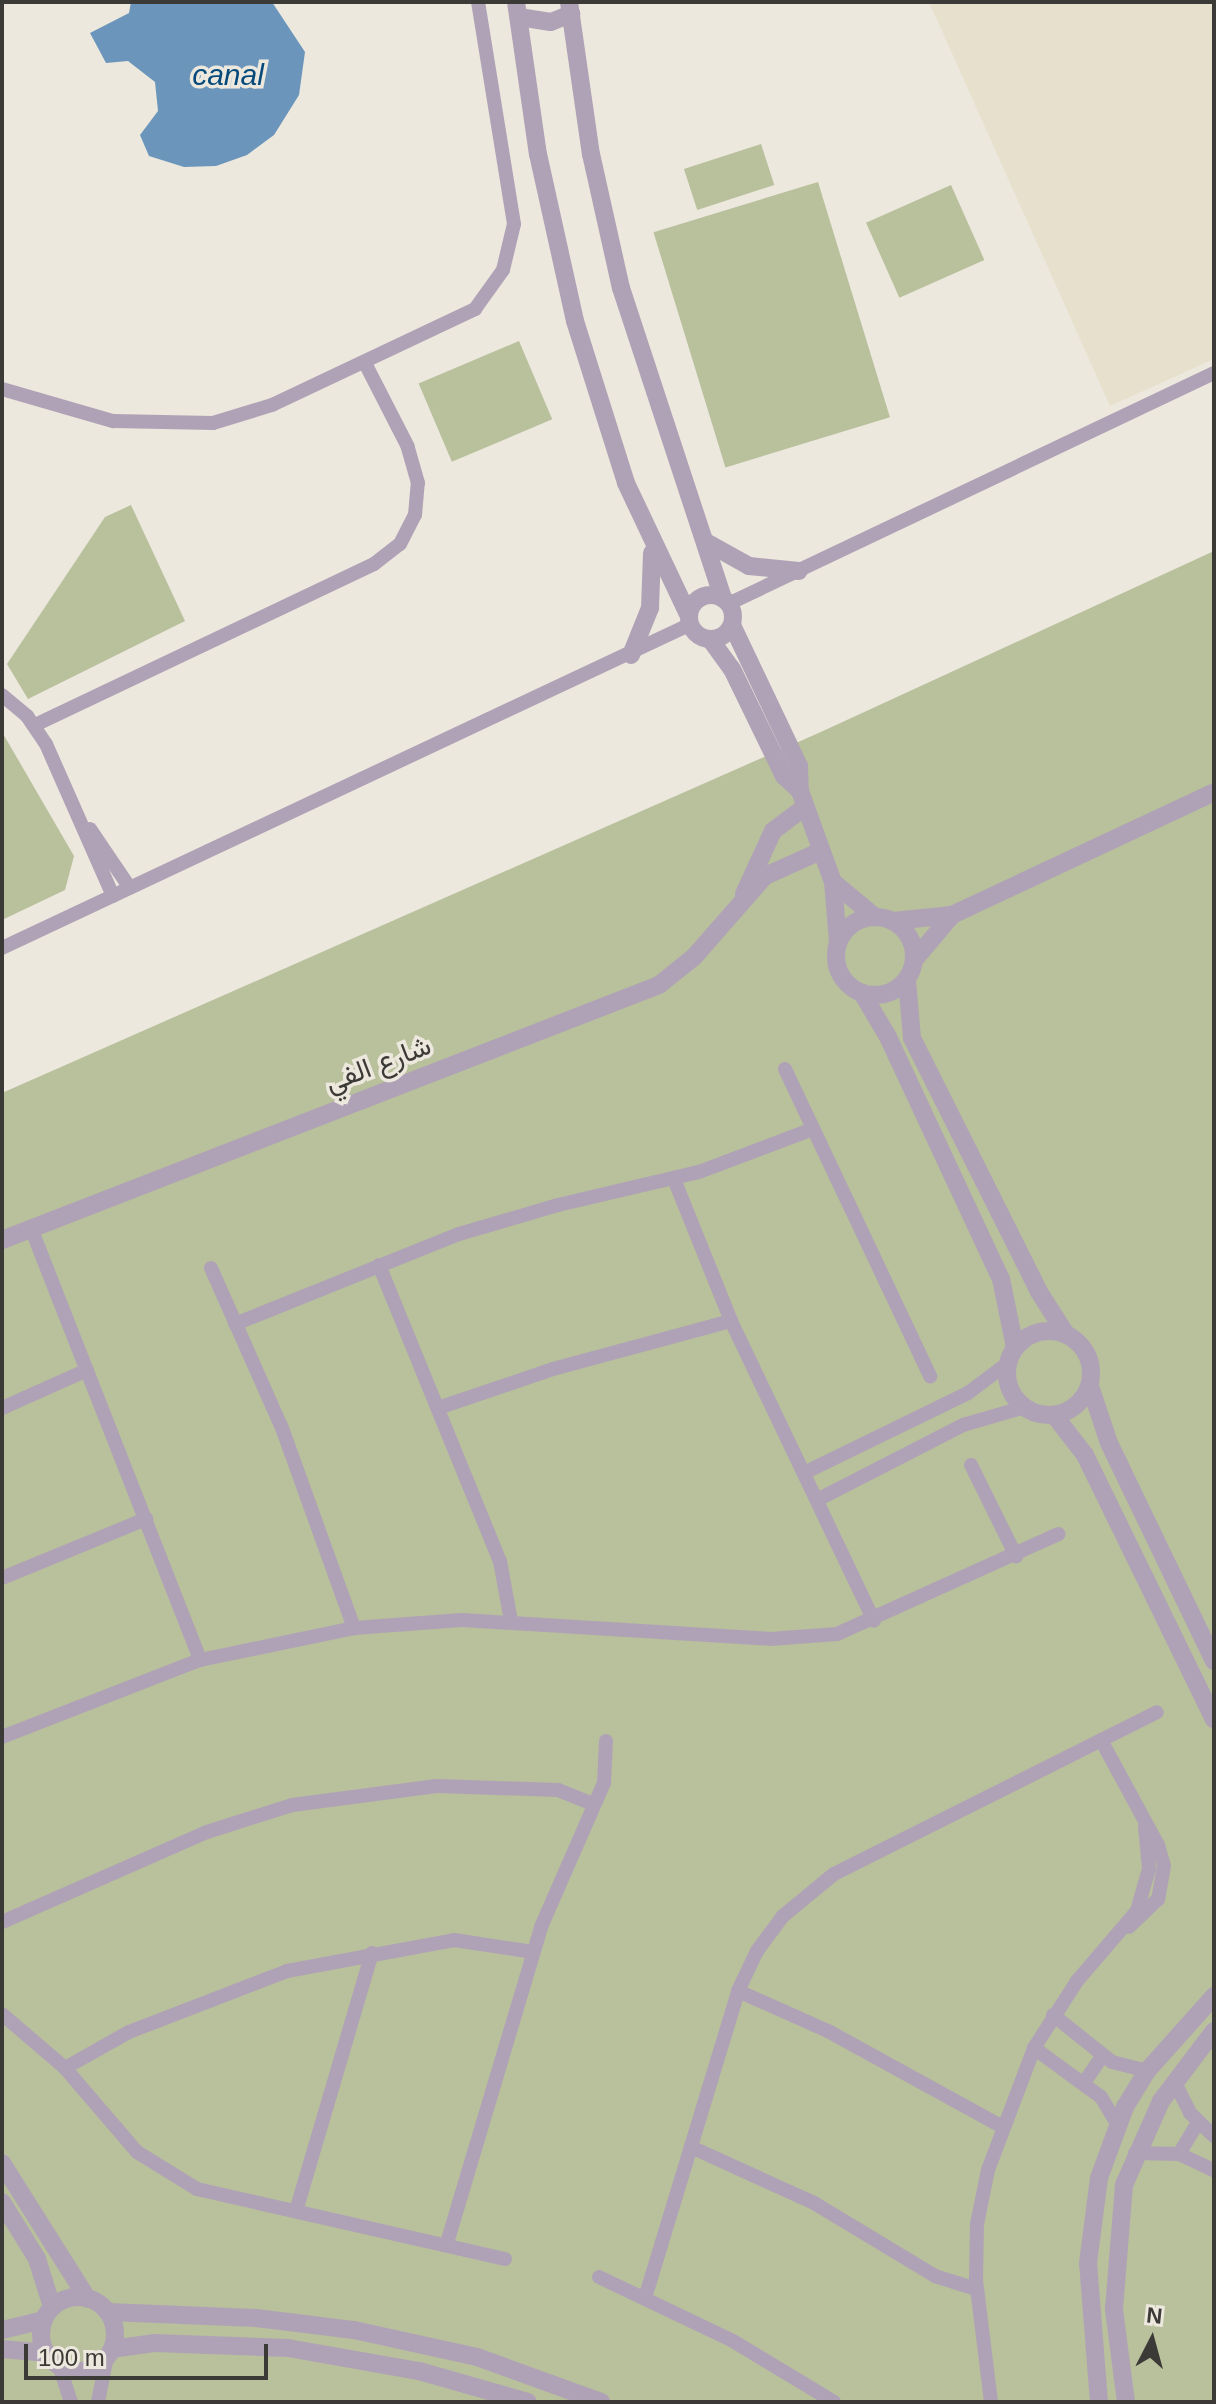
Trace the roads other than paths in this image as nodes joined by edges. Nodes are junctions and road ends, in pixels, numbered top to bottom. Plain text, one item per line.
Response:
1 (478, 2) edge
2 (570, 8) edge
3 (518, 10) edge
4 (365, 363) junction
5 (1214, 373) edge
6 (2, 389) edge
7 (651, 542) junction
8 (706, 542) junction
9 (799, 571) junction
10 (725, 601) junction
11 (690, 620) junction
12 (732, 625) junction
13 (710, 639) junction
14 (631, 655) junction
15 (2, 695) edge
16 (35, 725) junction
17 (1214, 792) edge
18 (803, 799) junction
19 (85, 823) junction
20 (821, 851) junction
21 (833, 882) junction
22 (130, 888) junction
23 (113, 896) junction
24 (743, 896) junction
25 (952, 915) junction
26 (884, 919) junction
27 (838, 942) junction
28 (2, 948) edge
29 (915, 959) junction
30 (907, 980) junction
31 (862, 993) junction
32 (785, 1069) dead end
33 (813, 1129) junction
34 (674, 1179) junction
35 (31, 1228) junction
36 (2, 1240) edge
37 (379, 1265) junction
38 (211, 1268) dead end
39 (731, 1321) junction
40 (235, 1324) junction
41 (1066, 1334) junction
42 (1012, 1355) junction
43 (87, 1370) junction
44 (930, 1376) dead end
45 (1090, 1386) junction
46 (1025, 1407) junction
47 (2, 1408) edge
48 (438, 1408) junction
49 (1054, 1415) junction
50 (971, 1465) dead end
51 (806, 1472) junction
52 (819, 1499) junction
53 (146, 1519) junction
54 (1058, 1534) dead end
55 (1016, 1556) junction
56 (2, 1578) edge
57 (511, 1621) junction
58 (874, 1621) junction
59 (354, 1628) junction
60 (200, 1660) junction
61 (1214, 1661) edge
62 (1157, 1712) dead end
63 (1214, 1719) edge
64 (2, 1737) edge
65 (1101, 1740) junction
66 (606, 1741) dead end
67 (592, 1804) junction
68 (2, 1922) edge
69 (533, 1952) junction
70 (372, 1953) junction
71 (738, 1991) junction
72 (1214, 1996) edge
73 (2, 2014) edge
74 (1053, 2015) junction
75 (1214, 2031) edge
76 (1034, 2048) junction
77 (1102, 2056) junction
78 (65, 2068) junction
79 (1147, 2071) junction
80 (1174, 2081) junction
81 (1084, 2083) junction
82 (1198, 2122) junction
83 (1118, 2125) junction
84 (1001, 2126) junction
85 (1214, 2136) edge
86 (691, 2147) junction
87 (1135, 2153) junction
88 (1179, 2154) junction
89 (2, 2163) edge
90 (1214, 2170) edge
91 (2, 2202) edge
92 (296, 2211) junction
93 (447, 2243) junction
94 (505, 2259) dead end
95 (599, 2277) dead end
96 (976, 2289) junction
97 (87, 2298) junction
98 (645, 2298) junction
99 (108, 2312) junction
100 (48, 2314) junction
101 (2, 2330) edge
102 (2, 2349) edge
103 (109, 2352) junction
104 (53, 2359) junction
105 (71, 2402) edge
106 (98, 2402) edge
107 (528, 2402) edge
108 (601, 2402) edge
109 (834, 2402) edge
110 (991, 2402) edge
111 (1099, 2402) edge
112 (1126, 2402) edge

1 - 4 street
2 - 3 street
2 - 8 street
3 - 7 street
4 - 6 street
4 - 16 street
5 - 9 street
7 - 11 street
7 - 14 street
8 - 9 street
8 - 10 street
9 - 10 street
10 - 11 street
10 - 12 street
11 - 13 street
11 - 14 street
12 - 13 street
12 - 18 street
13 - 18 street
14 - 22 street
15 - 16 street
16 - 19 street
17 - 25 street
18 - 20 street
18 - 24 street
19 - 22 street
19 - 23 street
20 - 21 street
20 - 24 street
21 - 26 street
21 - 27 street
22 - 23 street
23 - 28 street
24 - 35 street, شارع الفي
25 - 26 street
25 - 29 street
26 - 27 street
26 - 29 street
27 - 31 street
29 - 30 street
30 - 31 street
30 - 41 street
31 - 42 street
32 - 33 street
33 - 34 street
33 - 44 street
34 - 37 street
34 - 39 street
35 - 36 street, شارع الفي
35 - 43 street
37 - 40 street
37 - 48 street
38 - 40 street
39 - 48 street
39 - 51 street
40 - 59 street
41 - 42 street
41 - 45 street
42 - 46 street
42 - 51 street
43 - 47 street
43 - 53 street
45 - 49 street
45 - 61 street
46 - 49 street
46 - 52 street
48 - 57 street
49 - 63 street
50 - 55 street
51 - 52 street
52 - 58 street
53 - 56 street
53 - 60 street
54 - 55 street
55 - 58 street
57 - 58 street
57 - 59 street
59 - 60 street
60 - 64 street
62 - 65 street
65 - 71 street
65 - 74 street
66 - 67 street
67 - 68 street
67 - 69 street
69 - 70 street
69 - 93 street
70 - 78 street
70 - 92 street
71 - 84 street
71 - 86 street
72 - 79 street
73 - 78 street
74 - 76 street
74 - 77 street
75 - 80 street
76 - 81 street
76 - 84 street
77 - 79 street
77 - 81 street
78 - 92 street
79 - 83 street
80 - 82 street
80 - 87 street
81 - 83 street
82 - 85 street
82 - 88 street
83 - 111 street
84 - 96 street
86 - 96 street
86 - 98 street
87 - 88 street
87 - 112 street
88 - 90 street
89 - 97 street
91 - 100 street
92 - 93 street
93 - 94 street
95 - 98 street
96 - 110 street
97 - 99 street
97 - 100 street
98 - 109 street
99 - 103 street
99 - 108 street
100 - 101 street
100 - 104 street
102 - 104 street
103 - 104 street
103 - 106 street
103 - 107 street
104 - 105 street

